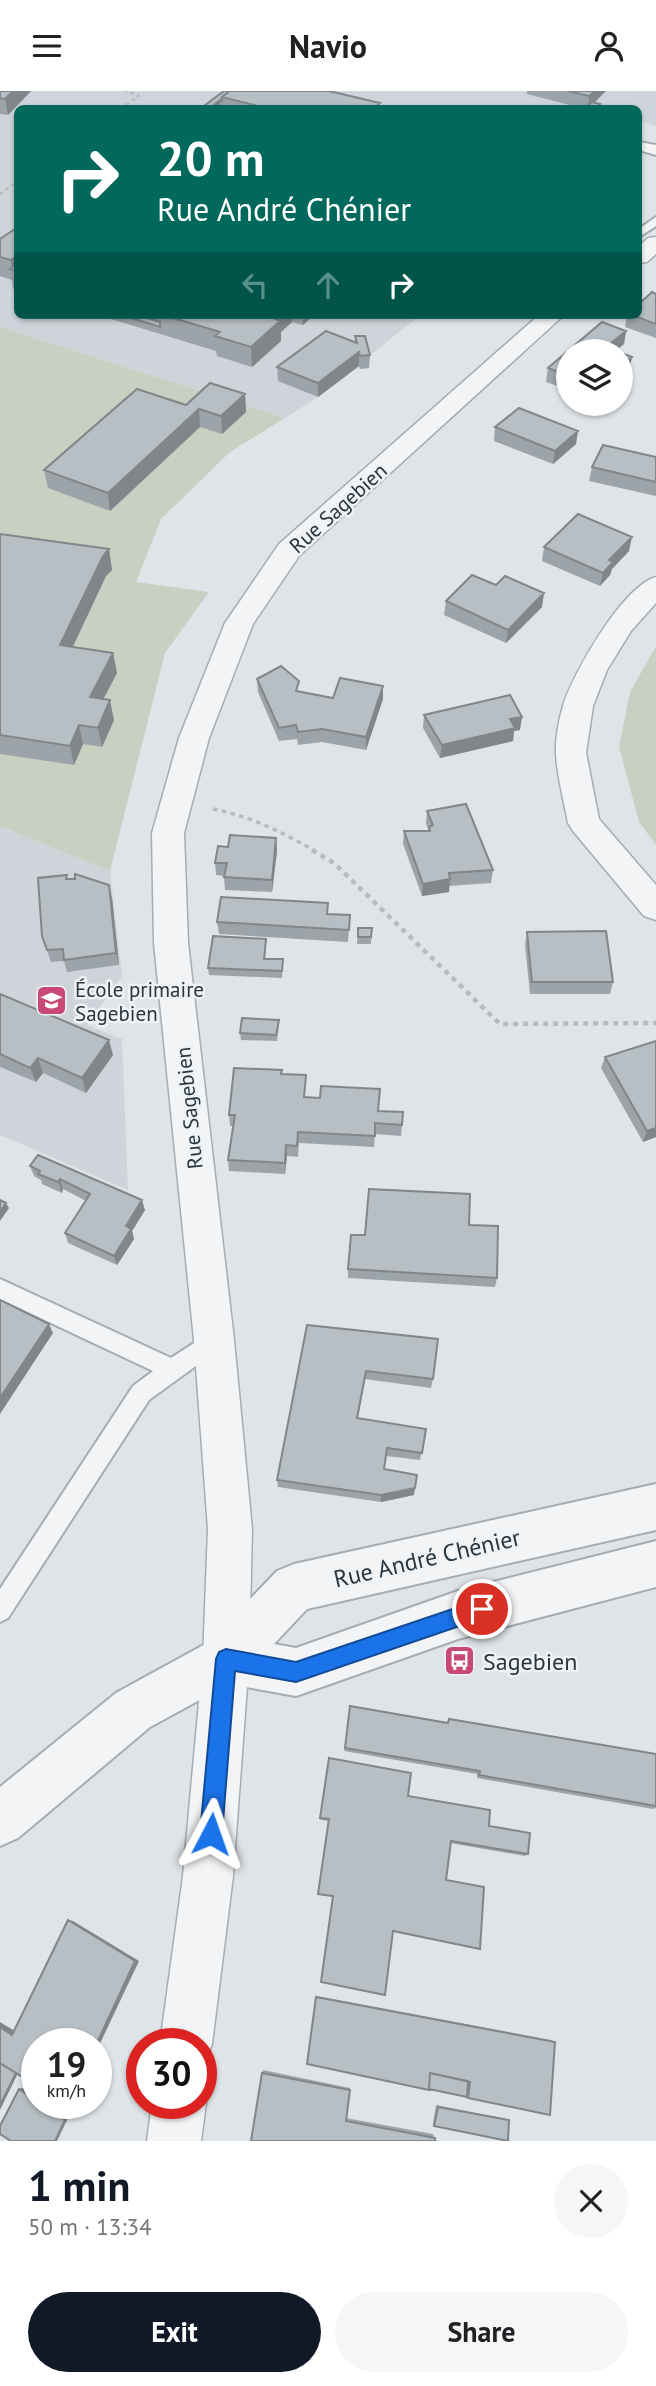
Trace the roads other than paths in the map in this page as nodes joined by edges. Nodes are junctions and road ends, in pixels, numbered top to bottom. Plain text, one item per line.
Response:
1 (656, 220) edge
2 (642, 232) edge
3 (656, 243) edge
4 (642, 255) edge
5 (549, 319) edge
6 (656, 586) edge
7 (656, 907) edge
8 (0, 1289) edge
9 (214, 1340) junction
10 (173, 1370) junction
11 (656, 1507) edge
12 (656, 1564) edge
13 (0, 1610) edge
14 (226, 1659) junction
15 (0, 1820) edge
16 (189, 2028) edge
17 (177, 2119) edge
18 (174, 2141) edge

1 - 2 lane
3 - 4 street
5 - 9 street, Rue Sagebien
6 - 7 street
8 - 10 lane
9 - 10 lane
9 - 14 street, Rue Sagebien
10 - 13 lane
11 - 14 street, Rue André Chénier
12 - 14 street
14 - 15 street, Rue André Chénier
14 - 16 street, Rue Sagebien
17 - 18 street

